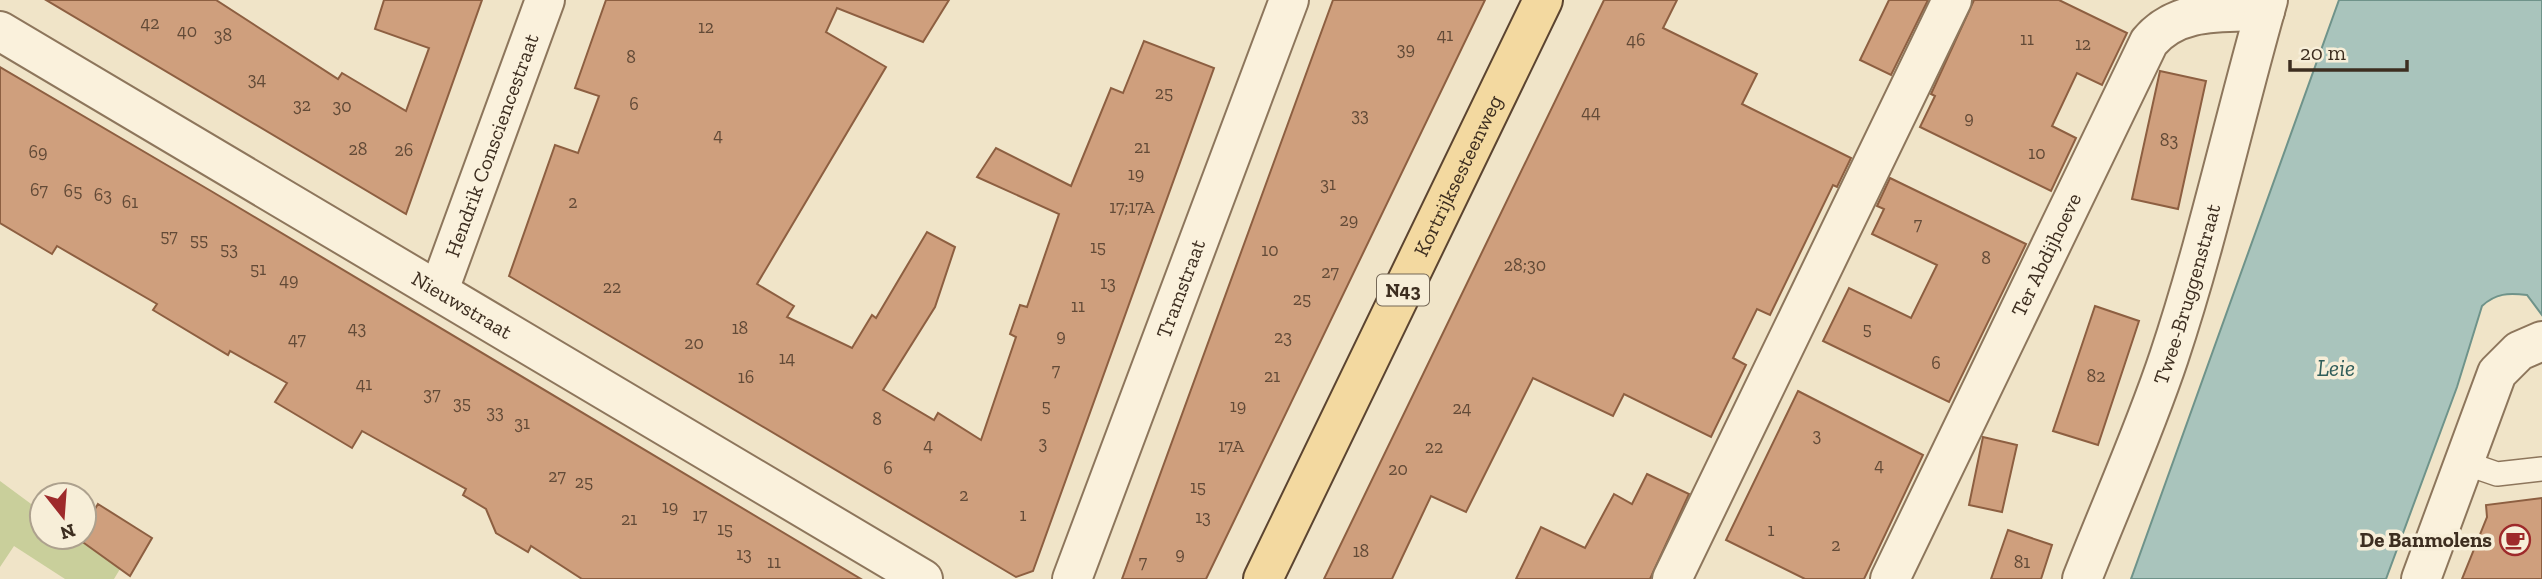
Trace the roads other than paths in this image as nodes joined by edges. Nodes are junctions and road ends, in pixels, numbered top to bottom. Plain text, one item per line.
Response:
1 (545, 0) edge
2 (1289, 0) edge
3 (1543, 0) edge
4 (1952, 0) edge
5 (2267, 6) edge
6 (0, 31) edge
7 (439, 290) junction
8 (2542, 341) edge
9 (2465, 463) junction
10 (2542, 470) edge
11 (1675, 578) edge
12 (923, 579) edge
13 (1072, 579) edge
14 (1264, 579) edge
15 (1890, 579) edge
16 (2082, 579) edge
17 (2421, 579) edge

1 - 7 street, Hendrik Consciencestraat
2 - 13 street, Tramstraat
3 - 14 main road, Kortrijksesteenweg / N43
4 - 11 street
5 - 15 street, Ter Abdijhoeve
5 - 16 street, Twee-Bruggenstraat
6 - 7 street, Nieuwstraat
7 - 12 street, Nieuwstraat
8 - 9 street
9 - 10 lane
9 - 17 street

